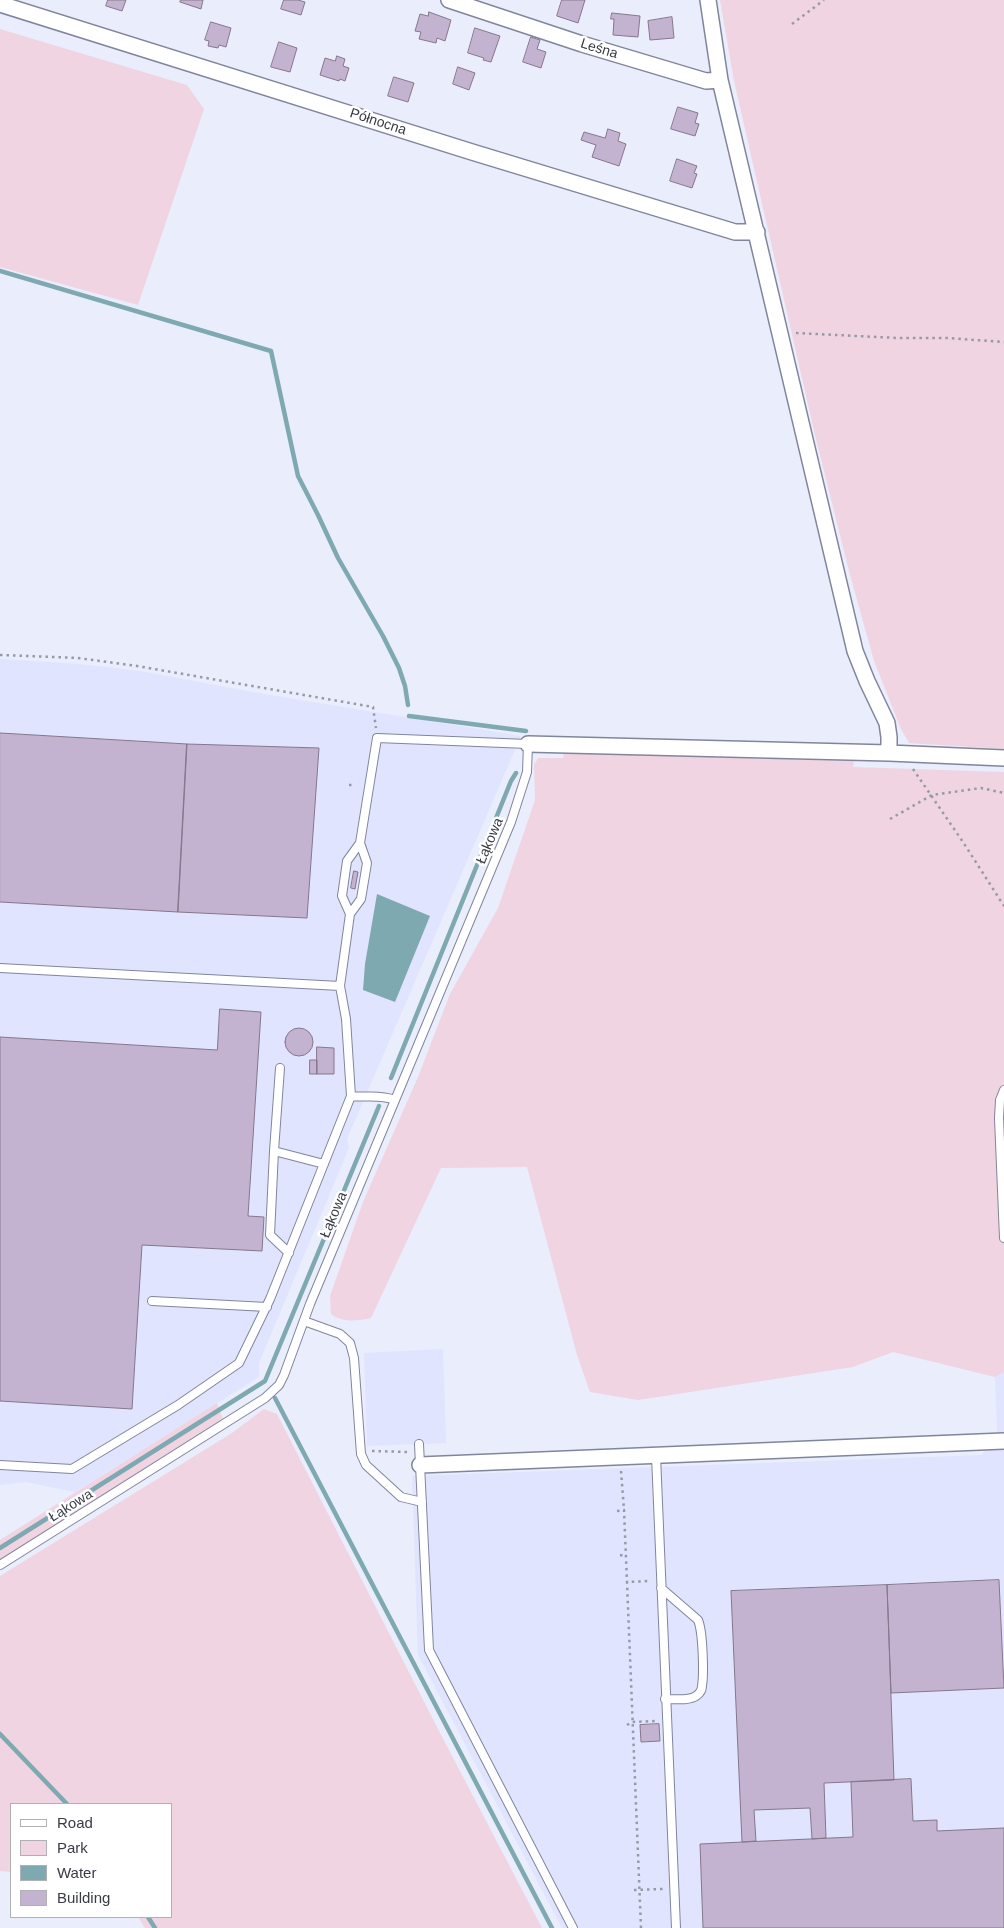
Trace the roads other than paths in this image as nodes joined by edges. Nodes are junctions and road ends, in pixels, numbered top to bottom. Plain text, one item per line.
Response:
1 (449, 0) edge
2 (708, 0) edge
3 (0, 4) edge
4 (480, 5) edge
5 (720, 80) junction
6 (757, 232) junction
7 (528, 744) junction
8 (889, 753) junction
9 (1004, 758) edge
10 (360, 844) junction
11 (350, 914) junction
12 (0, 968) edge
13 (340, 986) junction
14 (280, 1068) dead end
15 (1004, 1090) edge
16 (351, 1096) junction
17 (395, 1100) junction
18 (274, 1152) junction
19 (324, 1164) junction
20 (1004, 1238) edge
21 (289, 1253) junction
22 (152, 1301) dead end
23 (266, 1307) junction
24 (304, 1321) junction
25 (1004, 1441) edge
26 (419, 1444) dead end
27 (656, 1456) junction
28 (420, 1460) junction
29 (0, 1465) edge
30 (422, 1502) junction
31 (0, 1565) edge
32 (661, 1588) junction
33 (665, 1699) junction
34 (573, 1928) edge
35 (676, 1928) edge

1 - 4 street, Leśna
2 - 5 street
3 - 6 street, Północna
4 - 5 street, Leśna
5 - 6 street
6 - 8 street
7 - 8 street
7 - 10 lane
7 - 17 lane, Łąkowa
8 - 9 street
10 - 11 lane
10 - 11 lane
11 - 13 lane
12 - 13 lane
13 - 16 lane
14 - 18 lane
15 - 20 lane
16 - 17 lane
16 - 19 lane
17 - 24 lane, Łąkowa
18 - 19 lane
18 - 21 lane
19 - 21 lane
21 - 23 lane
22 - 23 lane
23 - 29 lane
24 - 30 lane
24 - 31 lane, Łąkowa
25 - 27 street
26 - 28 lane
27 - 28 street
27 - 32 lane
28 - 30 lane
30 - 34 lane
32 - 33 lane
32 - 33 lane
33 - 35 lane

